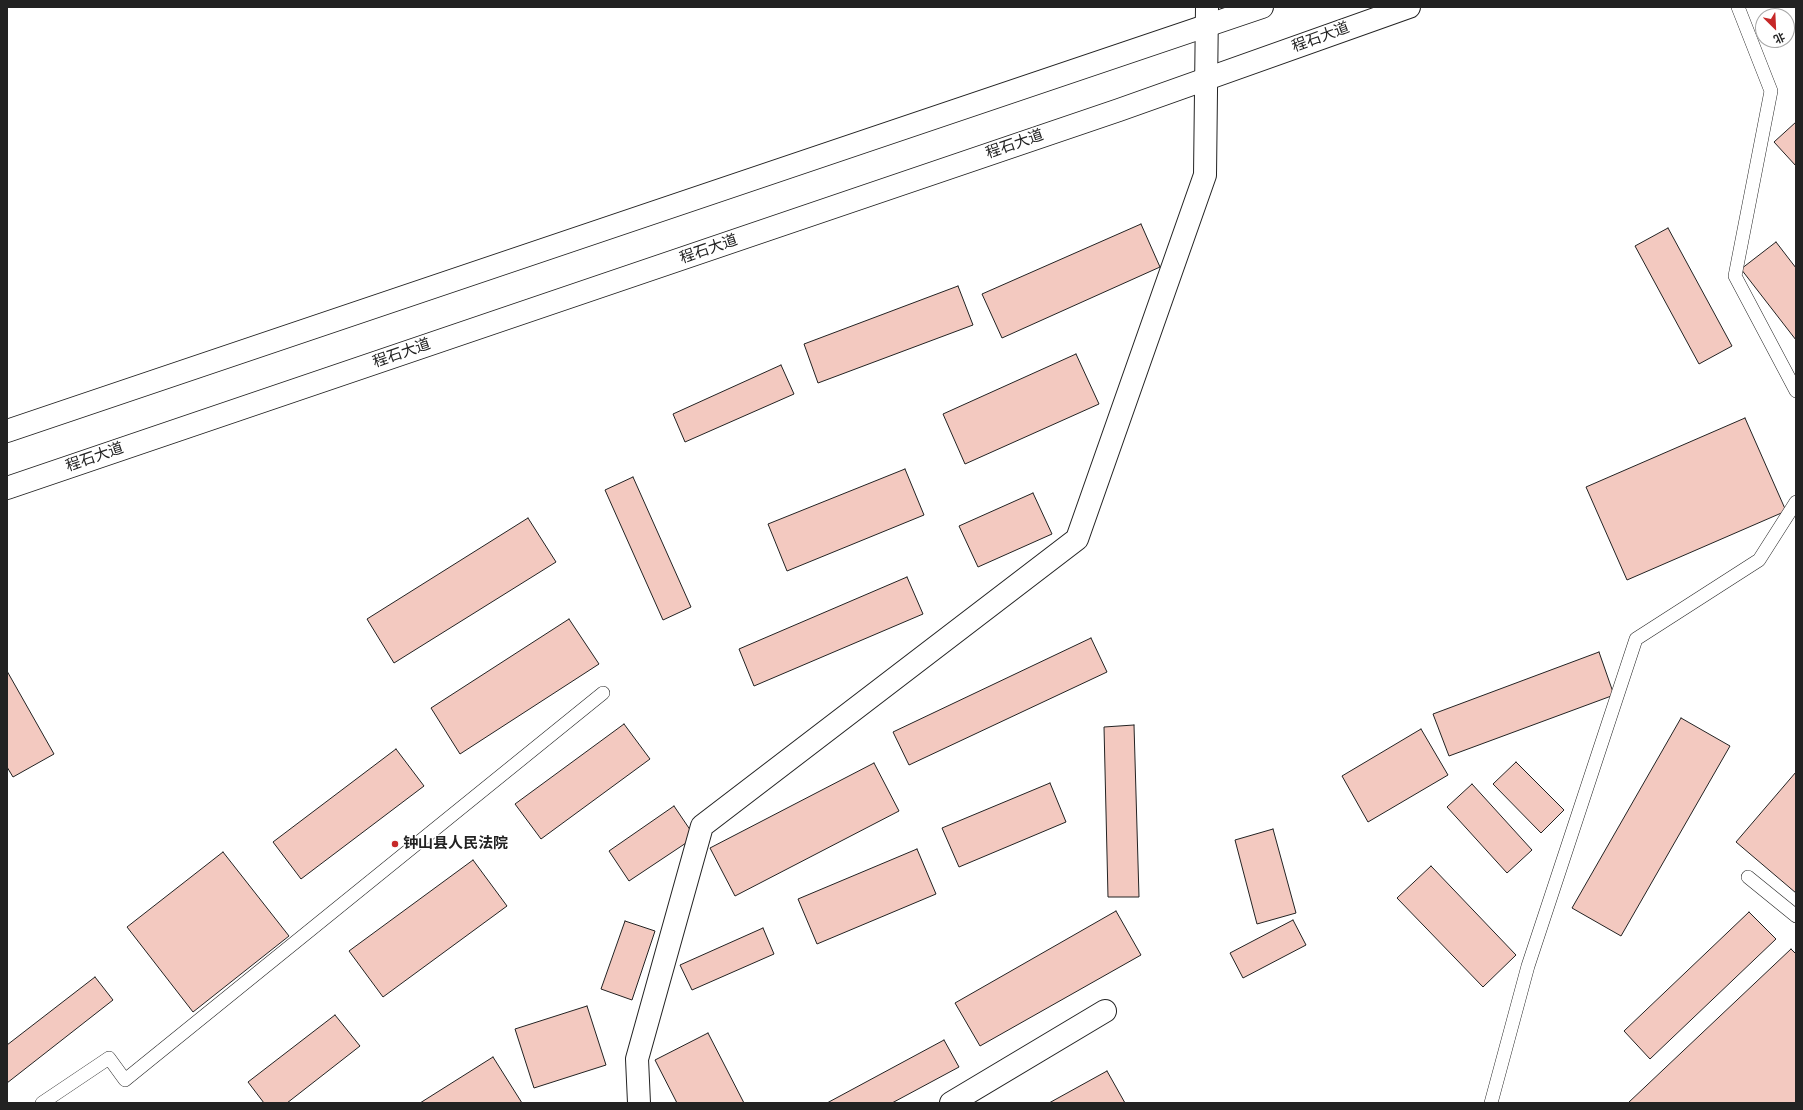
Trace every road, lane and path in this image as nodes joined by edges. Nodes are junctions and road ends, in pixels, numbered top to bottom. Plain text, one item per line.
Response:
1 (1262, 7) edge
2 (1409, 7) edge
3 (1738, 7) edge
4 (1208, 16) edge
5 (1206, 79) junction
6 (1796, 390) edge
7 (7, 431) edge
8 (7, 488) edge
9 (1796, 502) edge
10 (602, 693) dead end
11 (1748, 878) dead end
12 (1796, 916) edge
13 (1104, 1011) dead end
14 (42, 1103) edge
15 (639, 1103) edge
16 (951, 1103) edge
17 (1491, 1103) edge

1 - 4 street
2 - 5 street, 程石大道
3 - 6 lane
4 - 5 street
4 - 7 street
5 - 8 street, 程石大道
5 - 15 street
9 - 17 lane
10 - 14 lane
11 - 12 lane
13 - 16 street

